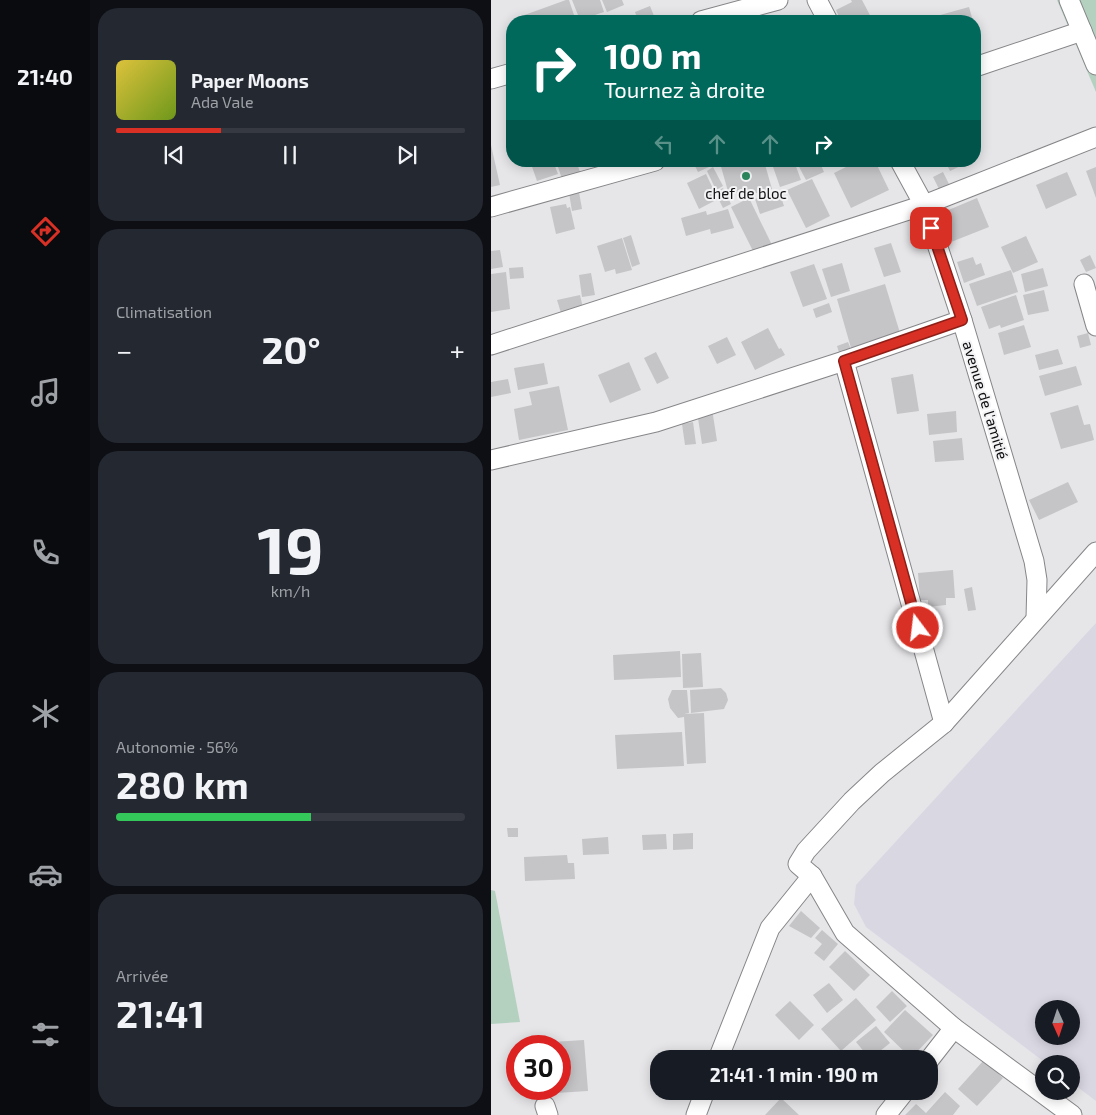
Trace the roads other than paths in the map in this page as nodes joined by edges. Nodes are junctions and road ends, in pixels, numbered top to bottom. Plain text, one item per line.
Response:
1 (778, 0) edge
2 (817, 0) edge
3 (1069, 0) edge
4 (723, 15) edge
5 (825, 15) edge
6 (1082, 31) junction
7 (981, 65) edge
8 (1096, 65) edge
9 (506, 75) edge
10 (491, 79) edge
11 (1096, 137) edge
12 (634, 167) edge
13 (903, 167) edge
14 (924, 204) junction
15 (491, 207) edge
16 (1084, 284) dead end
17 (962, 320) junction
18 (1096, 326) edge
19 (491, 345) edge
20 (844, 361) junction
21 (491, 460) edge
22 (1096, 552) edge
23 (1036, 618) junction
24 (944, 723) junction
25 (812, 876) junction
26 (954, 1028) junction
27 (722, 1050) edge
28 (937, 1050) edge
29 (702, 1100) edge
30 (898, 1100) edge
31 (696, 1115) edge
32 (886, 1115) edge
33 (1072, 1115) edge

1 - 4 street
2 - 5 street
3 - 6 street
6 - 7 street
6 - 8 street
9 - 10 street
11 - 14 street
12 - 15 street
13 - 14 street, avenue de l'amitié
14 - 17 street, avenue de l'amitié
14 - 19 street
16 - 18 street
17 - 20 street
17 - 23 street, avenue de l'amitié
20 - 21 street
20 - 24 street
22 - 23 street
23 - 24 street
24 - 25 street
25 - 26 street
25 - 27 street
26 - 28 street
26 - 33 street
29 - 31 street
30 - 32 street

